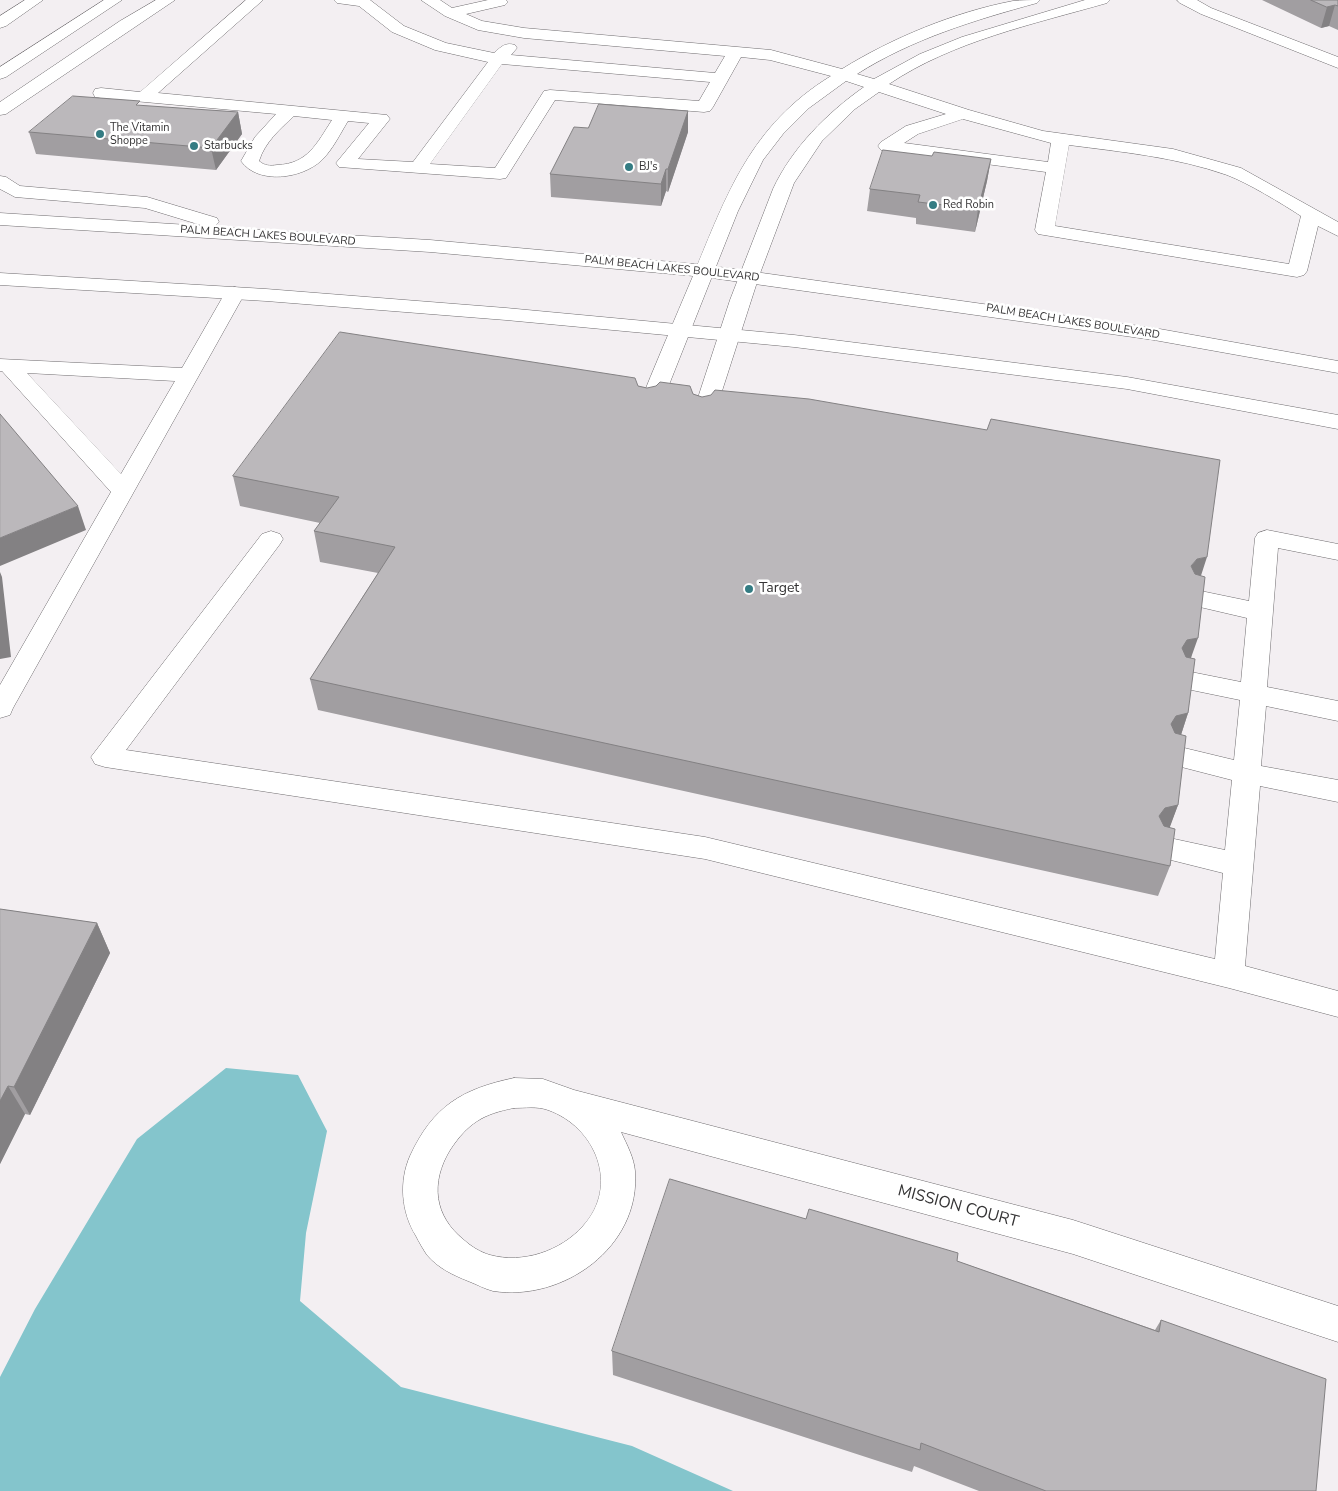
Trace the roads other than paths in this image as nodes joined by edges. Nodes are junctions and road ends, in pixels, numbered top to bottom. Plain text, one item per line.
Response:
1 (35, 0) edge
2 (114, 0) edge
3 (137, 0) edge
4 (167, 0) edge
5 (255, 0) edge
6 (342, 0) edge
7 (429, 0) edge
8 (498, 0) edge
9 (1032, 0) edge
10 (1102, 0) edge
11 (1185, 0) edge
12 (101, 5) edge
13 (450, 14) junction
14 (0, 22) edge
15 (524, 33) junction
16 (736, 51) junction
17 (498, 59) junction
18 (1338, 63) edge
19 (570, 66) junction
20 (61, 68) junction
21 (0, 74) edge
22 (844, 75) junction
23 (721, 78) junction
24 (876, 86) junction
25 (101, 93) dead end
26 (550, 95) junction
27 (144, 97) junction
28 (0, 110) edge
29 (290, 111) junction
30 (963, 114) junction
31 (343, 116) junction
32 (1061, 138) junction
33 (418, 168) junction
34 (1055, 168) junction
35 (0, 181) edge
36 (1311, 214) junction
37 (0, 219) edge
38 (1338, 230) edge
39 (254, 235) junction
40 (705, 271) junction
41 (748, 276) junction
42 (0, 279) edge
43 (235, 293) junction
44 (679, 330) junction
45 (730, 335) junction
46 (4, 365) edge
47 (1338, 367) edge
48 (189, 375) junction
49 (648, 410) edge
50 (702, 419) edge
51 (1338, 422) edge
52 (123, 491) junction
53 (271, 539) dead end
54 (1338, 552) edge
55 (1196, 598) edge
56 (1260, 612) junction
57 (1186, 680) edge
58 (1253, 694) junction
59 (0, 708) edge
60 (1338, 711) edge
61 (1176, 756) edge
62 (1246, 773) junction
63 (1338, 791) edge
64 (1165, 848) edge
65 (1239, 865) junction
66 (1229, 975) junction
67 (1338, 1004) edge
68 (574, 1105) junction
69 (1338, 1324) edge

1 - 14 main road
2 - 12 main road
3 - 20 main road
4 - 20 main road
5 - 27 main road
6 - 17 main road
7 - 13 main road
8 - 13 main road
9 - 22 main road
10 - 24 main road
11 - 18 main road
12 - 21 main road
13 - 15 main road
15 - 16 main road
15 - 17 main road
16 - 22 main road
16 - 23 main road
17 - 19 main road
17 - 33 main road
19 - 23 main road
19 - 26 main road
20 - 28 main road
22 - 24 main road
22 - 40 main road
23 - 26 main road
24 - 30 main road
24 - 41 main road
25 - 27 main road
26 - 33 main road
27 - 29 main road
29 - 31 main road
29 - 31 main road
30 - 32 main road
30 - 34 main road
31 - 33 main road
32 - 34 main road
32 - 36 main road
34 - 36 main road
35 - 39 main road
36 - 38 main road
37 - 39 main road, PALM BEACH LAKES BOULEVARD
39 - 40 main road, PALM BEACH LAKES BOULEVARD
40 - 41 main road, PALM BEACH LAKES BOULEVARD
40 - 44 main road
41 - 45 main road
41 - 47 main road, PALM BEACH LAKES BOULEVARD
42 - 43 main road
43 - 44 main road
43 - 48 main road
44 - 45 main road
44 - 49 main road
45 - 50 main road
45 - 51 main road
46 - 48 main road
46 - 52 main road
48 - 52 main road
52 - 59 main road
53 - 66 main road
54 - 56 main road
55 - 56 main road
56 - 58 main road
57 - 58 main road
58 - 60 main road
58 - 62 main road
61 - 62 main road
62 - 63 main road
62 - 65 main road
64 - 65 main road
65 - 66 main road
66 - 67 main road
68 - 68 main road, MISSION COURT
68 - 69 main road, MISSION COURT

